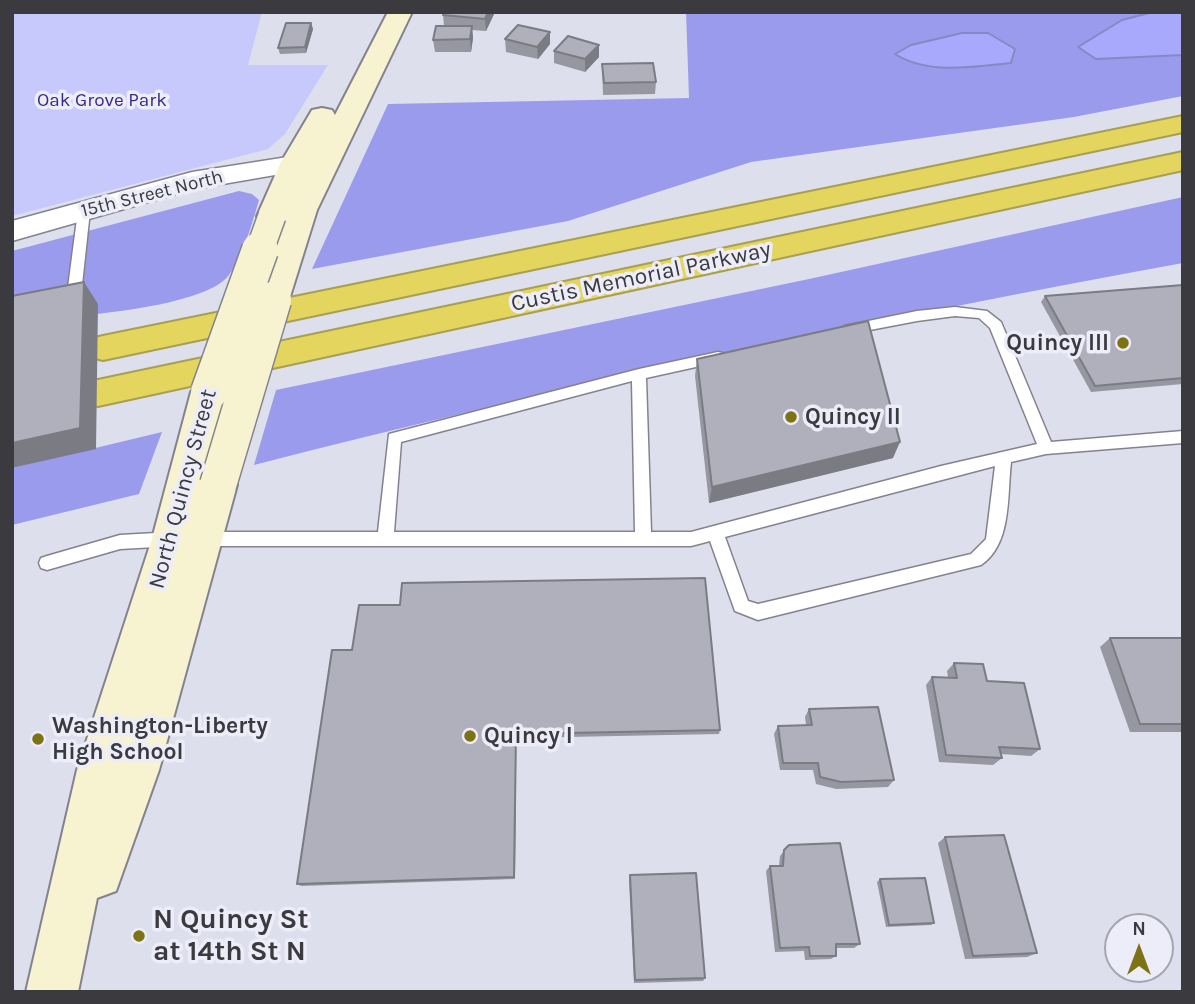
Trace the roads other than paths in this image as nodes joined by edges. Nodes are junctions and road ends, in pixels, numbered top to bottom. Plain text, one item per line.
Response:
1 (384, 12) edge
2 (400, 12) edge
3 (1183, 124) edge
4 (1183, 161) edge
5 (294, 164) junction
6 (84, 211) junction
7 (287, 213) junction
8 (12, 231) edge
9 (73, 309) edge
10 (838, 332) edge
11 (103, 348) dead end
12 (732, 355) edge
13 (639, 374) junction
14 (98, 393) dead end
15 (1183, 437) edge
16 (1046, 448) junction
17 (1004, 457) junction
18 (193, 514) junction
19 (715, 532) junction
20 (385, 539) junction
21 (643, 539) junction
22 (47, 563) dead end
23 (55, 992) edge

1 - 5 main road, North Quincy Street
2 - 7 main road, North Quincy Street
3 - 11 highway, Custis Memorial Parkway
4 - 14 highway, Custis Memorial Parkway
5 - 6 street, 15th Street North
5 - 7 main road, North Quincy Street
6 - 8 street, 15th Street North
6 - 9 lane
7 - 18 main road, North Quincy Street, bridge
10 - 16 lane
12 - 13 lane
13 - 20 lane
13 - 21 lane
15 - 16 lane
16 - 17 lane
17 - 19 lane
17 - 19 lane
18 - 20 lane
18 - 22 lane
18 - 23 main road, North Quincy Street
19 - 21 lane
20 - 21 lane

